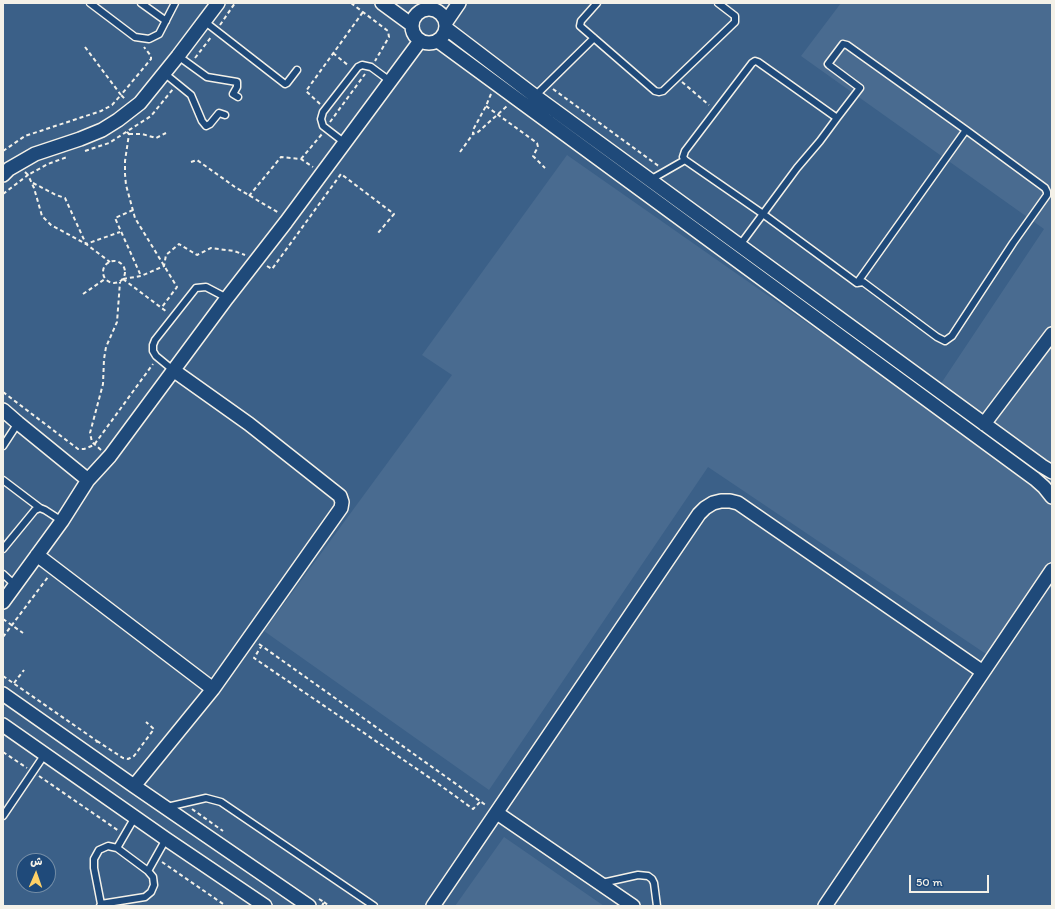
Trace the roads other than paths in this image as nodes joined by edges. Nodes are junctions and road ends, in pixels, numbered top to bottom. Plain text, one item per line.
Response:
1 (90, 3) edge
2 (141, 3) edge
3 (175, 3) edge
4 (218, 3) edge
5 (382, 3) edge
6 (459, 3) edge
7 (597, 3) edge
8 (718, 3) edge
9 (427, 6) edge
10 (166, 21) junction
11 (204, 21) junction
12 (412, 25) junction
13 (446, 26) junction
14 (594, 38) junction
15 (420, 41) junction
16 (438, 41) junction
17 (178, 56) junction
18 (296, 70) dead end
19 (164, 74) junction
20 (390, 81) junction
21 (535, 96) junction
22 (238, 97) dead end
23 (225, 115) dead end
24 (837, 118) junction
25 (966, 130) junction
26 (345, 143) junction
27 (685, 160) junction
28 (3, 175) edge
29 (650, 180) junction
30 (763, 214) junction
31 (740, 245) junction
32 (857, 283) junction
33 (227, 298) junction
34 (1052, 334) edge
35 (173, 370) junction
36 (3, 410) edge
37 (18, 423) junction
38 (984, 424) junction
39 (3, 446) edge
40 (1052, 472) edge
41 (3, 480) edge
42 (88, 480) junction
43 (1052, 497) edge
44 (40, 508) junction
45 (62, 522) junction
46 (3, 549) edge
47 (37, 555) junction
48 (1052, 570) edge
49 (3, 574) edge
50 (15, 585) junction
51 (3, 602) edge
52 (983, 672) junction
53 (213, 689) junction
54 (4, 694) edge
55 (3, 725) edge
56 (45, 754) junction
57 (134, 786) junction
58 (165, 807) junction
59 (497, 813) junction
60 (3, 816) edge
61 (135, 818) junction
62 (166, 839) junction
63 (117, 848) junction
64 (148, 871) junction
65 (600, 884) junction
66 (100, 905) edge
67 (265, 906) edge
68 (309, 906) edge
69 (374, 906) edge
70 (433, 906) edge
71 (633, 906) edge
72 (657, 906) edge
73 (825, 906) edge

1 - 10 lane
2 - 10 lane
3 - 10 lane
4 - 11 street
5 - 12 street
6 - 13 street
7 - 14 lane
8 - 14 lane
9 - 12 street
9 - 13 street
11 - 17 street
11 - 18 lane
12 - 15 street
13 - 16 street
13 - 21 street
14 - 21 lane
15 - 16 street
15 - 20 street
16 - 43 street
17 - 19 street
17 - 22 lane
19 - 23 lane
19 - 28 street
20 - 26 street
20 - 26 lane
21 - 29 street
24 - 25 lane
24 - 27 lane
24 - 30 lane
25 - 32 lane
25 - 32 lane
26 - 33 street
27 - 29 lane
27 - 30 lane
29 - 31 street
30 - 31 lane
30 - 32 lane
31 - 38 street
33 - 35 street
33 - 35 lane
34 - 38 street
35 - 42 street
35 - 53 street
36 - 37 street
37 - 39 lane
37 - 42 street
38 - 40 street
41 - 44 lane
42 - 45 street
44 - 45 lane
44 - 46 lane
45 - 47 street
47 - 50 street
47 - 53 street
48 - 52 street
49 - 50 lane
50 - 51 street
52 - 59 street
52 - 73 street
53 - 57 street
54 - 57 street
55 - 56 street
56 - 60 lane
56 - 61 street
57 - 58 street
58 - 68 street
58 - 69 lane
59 - 65 street
59 - 70 street
61 - 62 street
61 - 63 lane
62 - 64 lane
62 - 67 street
63 - 64 lane
63 - 66 lane
64 - 66 lane
65 - 71 street
65 - 72 lane

